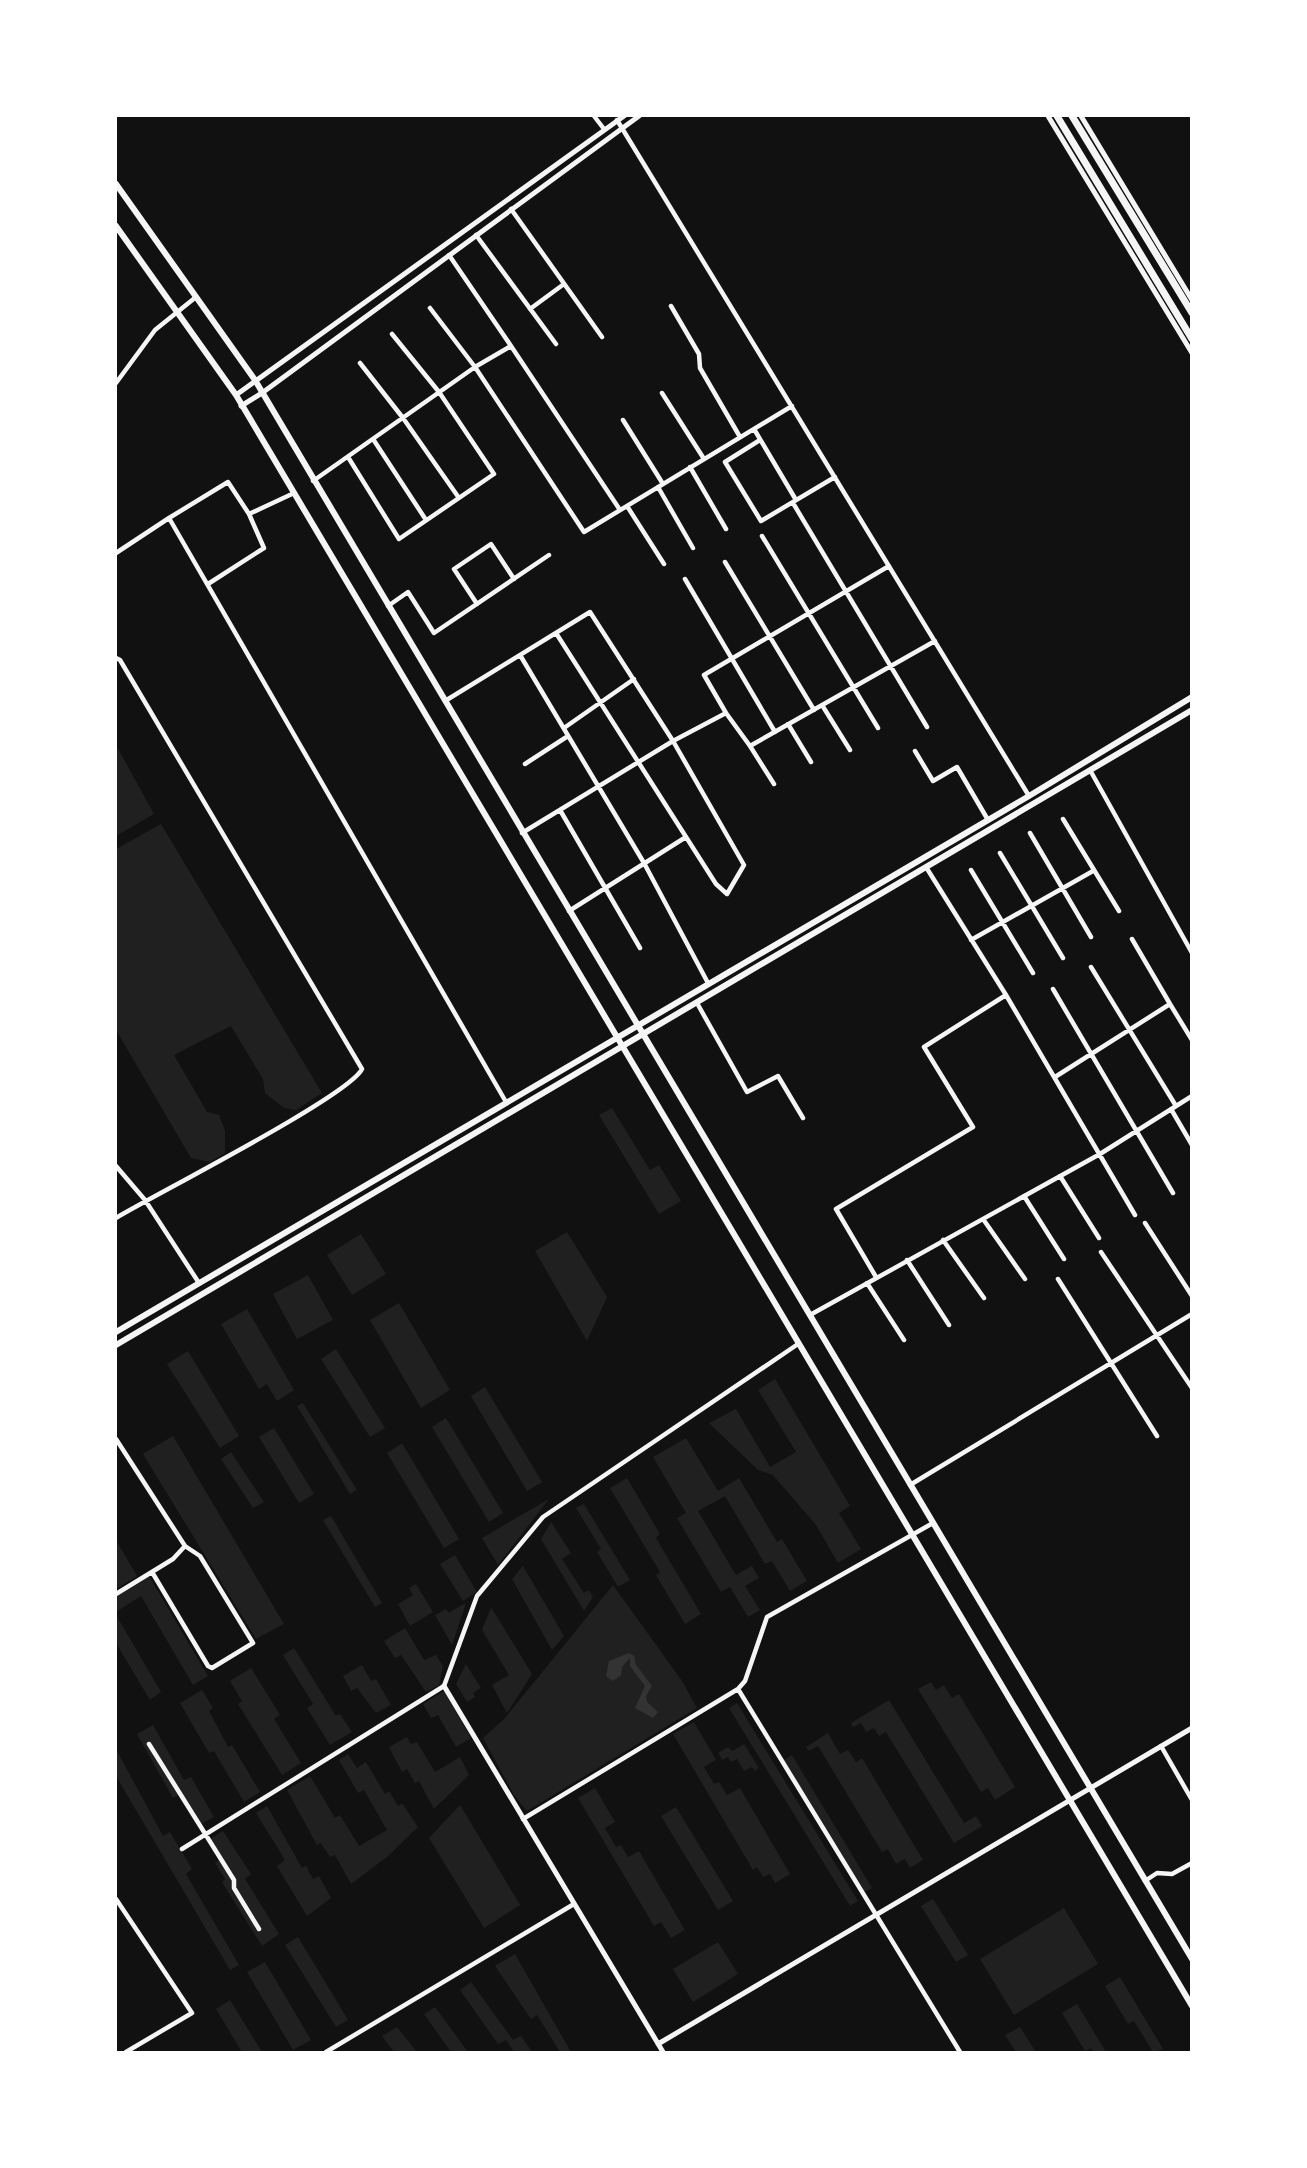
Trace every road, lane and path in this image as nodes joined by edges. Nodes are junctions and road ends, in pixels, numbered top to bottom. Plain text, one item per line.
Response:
1 (594, 116) edge
2 (624, 116) edge
3 (639, 116) edge
4 (1048, 116) edge
5 (1057, 116) edge
6 (1072, 116) edge
7 (1081, 116) edge
8 (617, 120) junction
9 (623, 128) junction
10 (604, 130) junction
11 (116, 184) edge
12 (512, 209) junction
13 (116, 226) edge
14 (476, 235) junction
15 (449, 255) junction
16 (564, 284) junction
17 (195, 297) junction
18 (1192, 300) edge
19 (671, 306) dead end
20 (430, 308) dead end
21 (530, 309) junction
22 (177, 312) junction
23 (1192, 313) edge
24 (393, 334) dead end
25 (602, 337) dead end
26 (1192, 339) edge
27 (556, 344) dead end
28 (511, 346) junction
29 (1192, 353) edge
30 (360, 363) dead end
31 (475, 367) junction
32 (116, 383) edge
33 (257, 383) junction
34 (439, 392) junction
35 (262, 393) junction
36 (662, 393) dead end
37 (236, 396) junction
38 (241, 406) junction
39 (792, 406) junction
40 (403, 418) junction
41 (623, 420) dead end
42 (754, 429) junction
43 (740, 437) junction
44 (373, 439) junction
45 (760, 440) junction
46 (348, 457) junction
47 (704, 459) junction
48 (690, 467) junction
49 (835, 477) junction
50 (313, 481) junction
51 (660, 486) junction
52 (292, 494) junction
53 (459, 498) junction
54 (794, 501) junction
55 (627, 506) junction
56 (620, 510) junction
57 (250, 514) junction
58 (169, 518) junction
59 (426, 520) junction
60 (726, 529) dead end
61 (762, 536) dead end
62 (693, 548) dead end
63 (116, 553) edge
64 (549, 555) dead end
65 (725, 562) dead end
66 (664, 564) dead end
67 (889, 566) junction
68 (514, 579) junction
69 (685, 579) dead end
70 (208, 584) junction
71 (845, 592) junction
72 (477, 604) junction
73 (387, 606) junction
74 (808, 614) junction
75 (556, 633) junction
76 (769, 636) junction
77 (935, 641) junction
78 (520, 655) junction
79 (732, 657) junction
80 (116, 659) edge
81 (890, 666) junction
82 (634, 679) junction
83 (853, 687) junction
84 (1192, 696) edge
85 (444, 701) junction
86 (600, 702) junction
87 (822, 705) junction
88 (814, 710) junction
89 (1192, 710) edge
90 (726, 713) junction
91 (788, 724) junction
92 (563, 727) junction
93 (878, 727) dead end
94 (927, 727) dead end
95 (775, 732) junction
96 (569, 736) junction
97 (673, 741) junction
98 (750, 746) junction
99 (850, 750) dead end
100 (915, 751) dead end
101 (639, 762) junction
102 (811, 762) dead end
103 (525, 764) dead end
104 (1090, 770) junction
105 (774, 785) dead end
106 (598, 787) junction
107 (1030, 796) junction
108 (560, 810) junction
109 (1063, 819) dead end
110 (988, 820) junction
111 (522, 833) junction
112 (1030, 833) dead end
113 (686, 837) junction
114 (1000, 853) dead end
115 (644, 863) junction
116 (926, 867) junction
117 (971, 870) dead end
118 (1093, 871) junction
119 (605, 887) junction
120 (1061, 889) junction
121 (1032, 906) junction
122 (569, 911) junction
123 (1119, 911) dead end
124 (1003, 922) junction
125 (1091, 937) dead end
126 (1132, 939) dead end
127 (971, 940) junction
128 (640, 948) dead end
129 (1192, 953) edge
130 (1063, 958) dead end
131 (1091, 967) dead end
132 (1033, 973) dead end
133 (708, 983) junction
134 (1053, 989) dead end
135 (1006, 995) junction
136 (696, 1002) junction
137 (1170, 1004) junction
138 (636, 1025) junction
139 (1129, 1030) junction
140 (642, 1034) junction
141 (615, 1037) junction
142 (1192, 1040) edge
143 (621, 1047) junction
144 (1091, 1054) junction
145 (1055, 1077) junction
146 (1192, 1096) edge
147 (506, 1102) junction
148 (1174, 1108) junction
149 (803, 1118) dead end
150 (1137, 1131) junction
151 (1192, 1145) edge
152 (1100, 1154) junction
153 (116, 1166) edge
154 (1060, 1176) junction
155 (1173, 1193) dead end
156 (1024, 1196) junction
157 (145, 1200) junction
158 (1135, 1214) dead end
159 (116, 1218) edge
160 (983, 1219) junction
161 (1145, 1223) dead end
162 (1099, 1238) dead end
163 (943, 1240) junction
164 (1101, 1252) dead end
165 (1064, 1259) dead end
166 (907, 1260) junction
167 (876, 1277) junction
168 (1025, 1279) dead end
169 (1058, 1279) dead end
170 (198, 1283) junction
171 (867, 1283) junction
172 (1192, 1296) edge
173 (985, 1298) dead end
174 (1192, 1314) edge
175 (810, 1316) junction
176 (949, 1325) dead end
177 (116, 1332) edge
178 (1157, 1335) junction
179 (904, 1340) dead end
180 (798, 1344) junction
181 (116, 1345) edge
182 (1113, 1362) junction
183 (1192, 1388) edge
184 (1157, 1436) dead end
185 (116, 1440) edge
186 (910, 1485) junction
187 (933, 1523) junction
188 (912, 1536) junction
189 (185, 1546) junction
190 (152, 1572) junction
191 (116, 1594) edge
192 (444, 1686) junction
193 (738, 1689) junction
194 (1192, 1728) edge
195 (149, 1744) dead end
196 (1161, 1746) junction
197 (1089, 1787) junction
198 (1068, 1799) junction
199 (1192, 1800) edge
200 (523, 1819) junction
201 (206, 1834) junction
202 (182, 1849) dead end
203 (1192, 1863) edge
204 (1145, 1881) junction
205 (116, 1899) edge
206 (574, 1904) junction
207 (875, 1915) junction
208 (259, 1929) dead end
209 (1189, 1951) edge
210 (1192, 1959) edge
211 (1192, 2006) edge
212 (658, 2045) junction
213 (126, 2053) edge
214 (326, 2053) edge
215 (663, 2053) edge
216 (960, 2053) edge

1 - 10 street
2 - 8 street
3 - 9 street
4 - 29 street
5 - 26 main road
6 - 23 main road
7 - 18 street
8 - 9 street
8 - 10 street
9 - 12 street
9 - 39 street
10 - 33 street
11 - 17 main road
12 - 14 street
12 - 16 street
13 - 22 main road
14 - 15 street
14 - 21 street
15 - 28 street
15 - 35 street
16 - 21 street
16 - 25 street
17 - 22 street
17 - 33 main road
19 - 43 street
20 - 31 street
21 - 27 street
22 - 32 street
22 - 37 main road
24 - 34 street
28 - 31 street
28 - 56 street
30 - 40 street
31 - 34 street
31 - 56 street
33 - 35 main road
33 - 37 street
34 - 40 street
34 - 53 street
35 - 38 street
35 - 50 main road
36 - 47 street
37 - 38 main road
38 - 52 main road
39 - 42 street
39 - 49 street
40 - 44 street
40 - 53 street
41 - 51 street
42 - 43 street
42 - 45 street
43 - 47 street
44 - 46 street
44 - 59 street
45 - 54 street
45 - 54 street
46 - 50 street
46 - 59 street
47 - 48 street
48 - 51 street
48 - 60 street
49 - 54 street
49 - 67 street
50 - 73 main road
51 - 55 street
51 - 62 street
52 - 57 street
52 - 141 main road
53 - 59 street
54 - 71 street
55 - 56 street
55 - 66 street
57 - 58 street
57 - 70 street
58 - 63 street
58 - 70 street
61 - 74 street
64 - 68 street
65 - 76 street
67 - 71 street
67 - 77 street
68 - 72 street
68 - 72 street
69 - 79 street
70 - 147 street
71 - 74 street
71 - 81 street
72 - 73 street
73 - 85 main road
74 - 76 street
74 - 83 street
75 - 78 street
75 - 82 street
75 - 86 street
76 - 79 street
76 - 88 street
77 - 81 street
77 - 107 street
78 - 85 street
78 - 92 street
79 - 90 street
79 - 95 street
80 - 157 street
81 - 83 street
81 - 94 street
82 - 86 street
82 - 97 street
83 - 87 street
83 - 93 street
84 - 107 main road
85 - 111 main road
86 - 92 street
86 - 101 street
87 - 88 street
87 - 99 street
88 - 91 street
89 - 104 main road
90 - 97 street
90 - 98 street
91 - 95 street
91 - 102 street
92 - 96 street
95 - 98 street
96 - 103 street
96 - 106 street
97 - 101 street
97 - 113 street
98 - 105 street
100 - 110 street
101 - 106 street
101 - 113 street
104 - 116 main road
104 - 129 street
106 - 108 street
106 - 115 street
107 - 110 main road
108 - 111 street
108 - 119 street
109 - 118 street
110 - 133 main road
111 - 122 main road
112 - 120 street
113 - 115 street
114 - 121 street
115 - 119 street
115 - 133 street
116 - 127 street
116 - 136 main road
117 - 124 street
118 - 120 street
118 - 123 street
119 - 122 street
119 - 128 street
120 - 121 street
120 - 125 street
121 - 124 street
121 - 130 street
122 - 138 main road
124 - 127 street
124 - 132 street
126 - 137 street
127 - 135 street
131 - 139 street
133 - 138 main road
134 - 144 street
135 - 145 street
135 - 167 street
136 - 140 main road
136 - 149 street
137 - 139 street
137 - 142 street
138 - 140 main road
138 - 141 main road
139 - 144 street
139 - 148 street
140 - 143 main road
140 - 175 main road
141 - 143 main road
141 - 147 main road
143 - 180 main road
143 - 181 main road
144 - 145 street
144 - 150 street
145 - 152 street
146 - 148 street
147 - 170 main road
148 - 150 street
148 - 151 street
150 - 152 street
150 - 155 street
152 - 154 street
152 - 158 street
153 - 157 street
154 - 156 street
154 - 162 street
156 - 160 street
156 - 165 street
157 - 159 street
157 - 170 street
160 - 163 street
160 - 168 street
161 - 172 street
163 - 166 street
163 - 173 street
164 - 178 street
166 - 167 street
166 - 176 street
167 - 171 street
169 - 182 street
170 - 177 main road
171 - 175 street
171 - 179 street
174 - 178 street
175 - 186 main road
178 - 182 street
178 - 183 street
180 - 188 main road
180 - 192 street
182 - 184 street
182 - 186 street
185 - 189 street
186 - 187 main road
187 - 188 street
187 - 197 main road
188 - 193 street
188 - 198 main road
189 - 190 street
189 - 190 street
190 - 191 street
192 - 200 street
192 - 201 street
193 - 200 street
193 - 207 street
194 - 196 street
195 - 201 street
196 - 197 street
196 - 199 street
197 - 198 street
197 - 204 main road
198 - 207 street
198 - 211 main road
200 - 206 street
201 - 202 street
201 - 208 street
203 - 204 street
204 - 209 main road
205 - 213 street
206 - 212 street
206 - 214 street
207 - 212 street
207 - 216 street
209 - 210 main road
212 - 215 street

